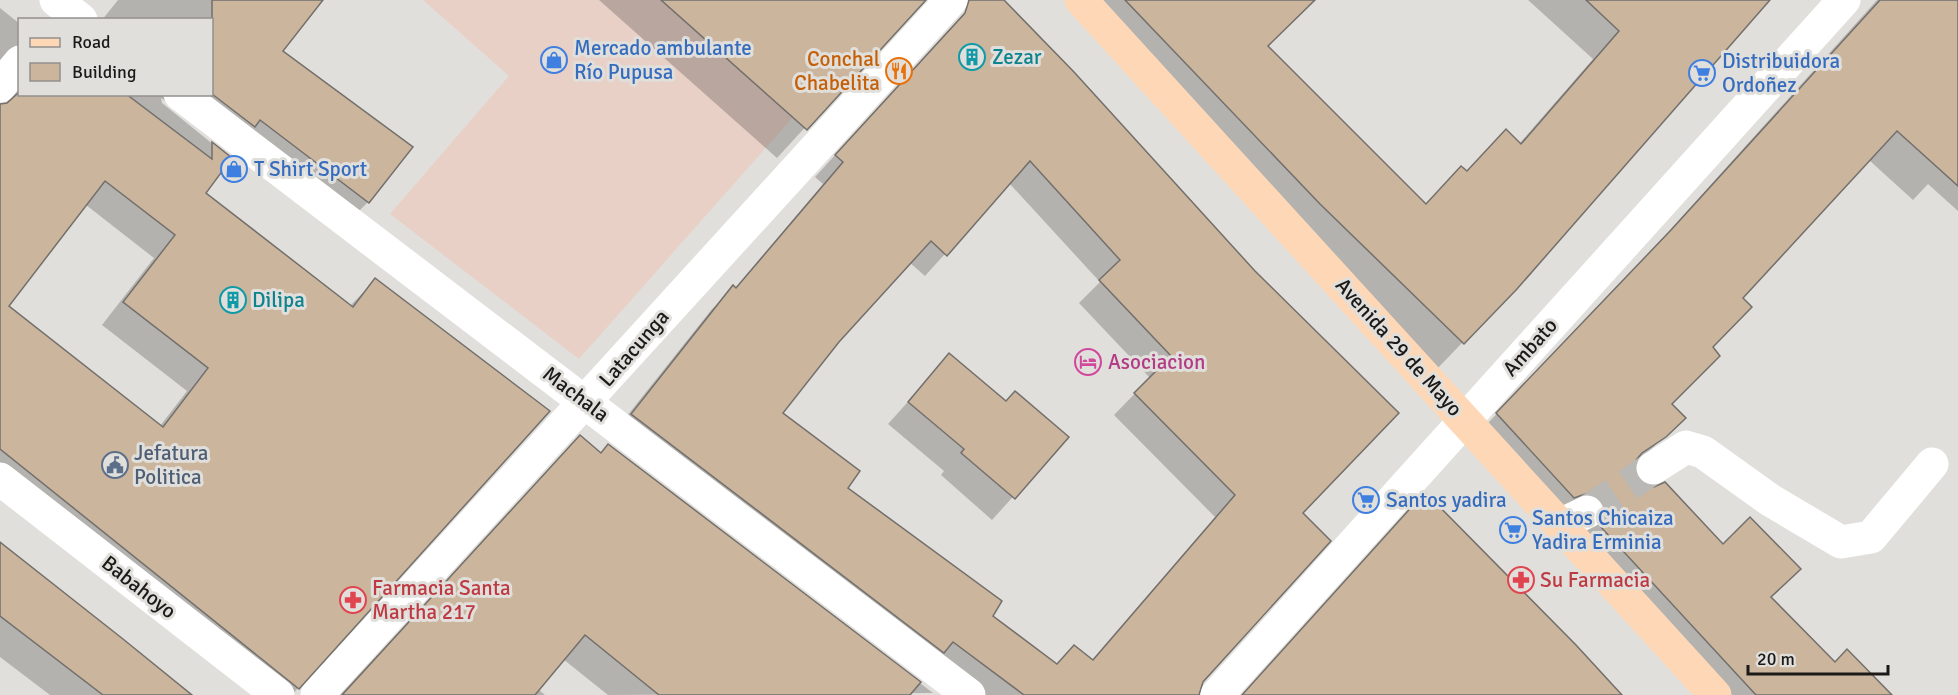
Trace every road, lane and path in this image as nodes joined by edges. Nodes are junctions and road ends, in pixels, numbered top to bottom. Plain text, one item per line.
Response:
1 (951, 0) edge
2 (1081, 0) edge
3 (1844, 0) edge
4 (18, 64) edge
5 (0, 86) edge
6 (183, 96) edge
7 (587, 402) junction
8 (1465, 420) junction
9 (1932, 464) dead end
10 (1653, 468) tunnel mouth
11 (0, 479) edge
12 (278, 695) edge
13 (317, 695) edge
14 (969, 695) edge
15 (1217, 695) edge
16 (1715, 695) edge

1 - 7 street, Latacunga
2 - 8 main road, Avenida 29 de Mayo
3 - 8 street, Ambato
4 - 5 street
6 - 7 street, Machala
7 - 13 street, Latacunga
7 - 14 street, Machala
8 - 15 street, Ambato
8 - 16 main road, Avenida 29 de Mayo
9 - 10 street
11 - 12 street, Babahoyo

